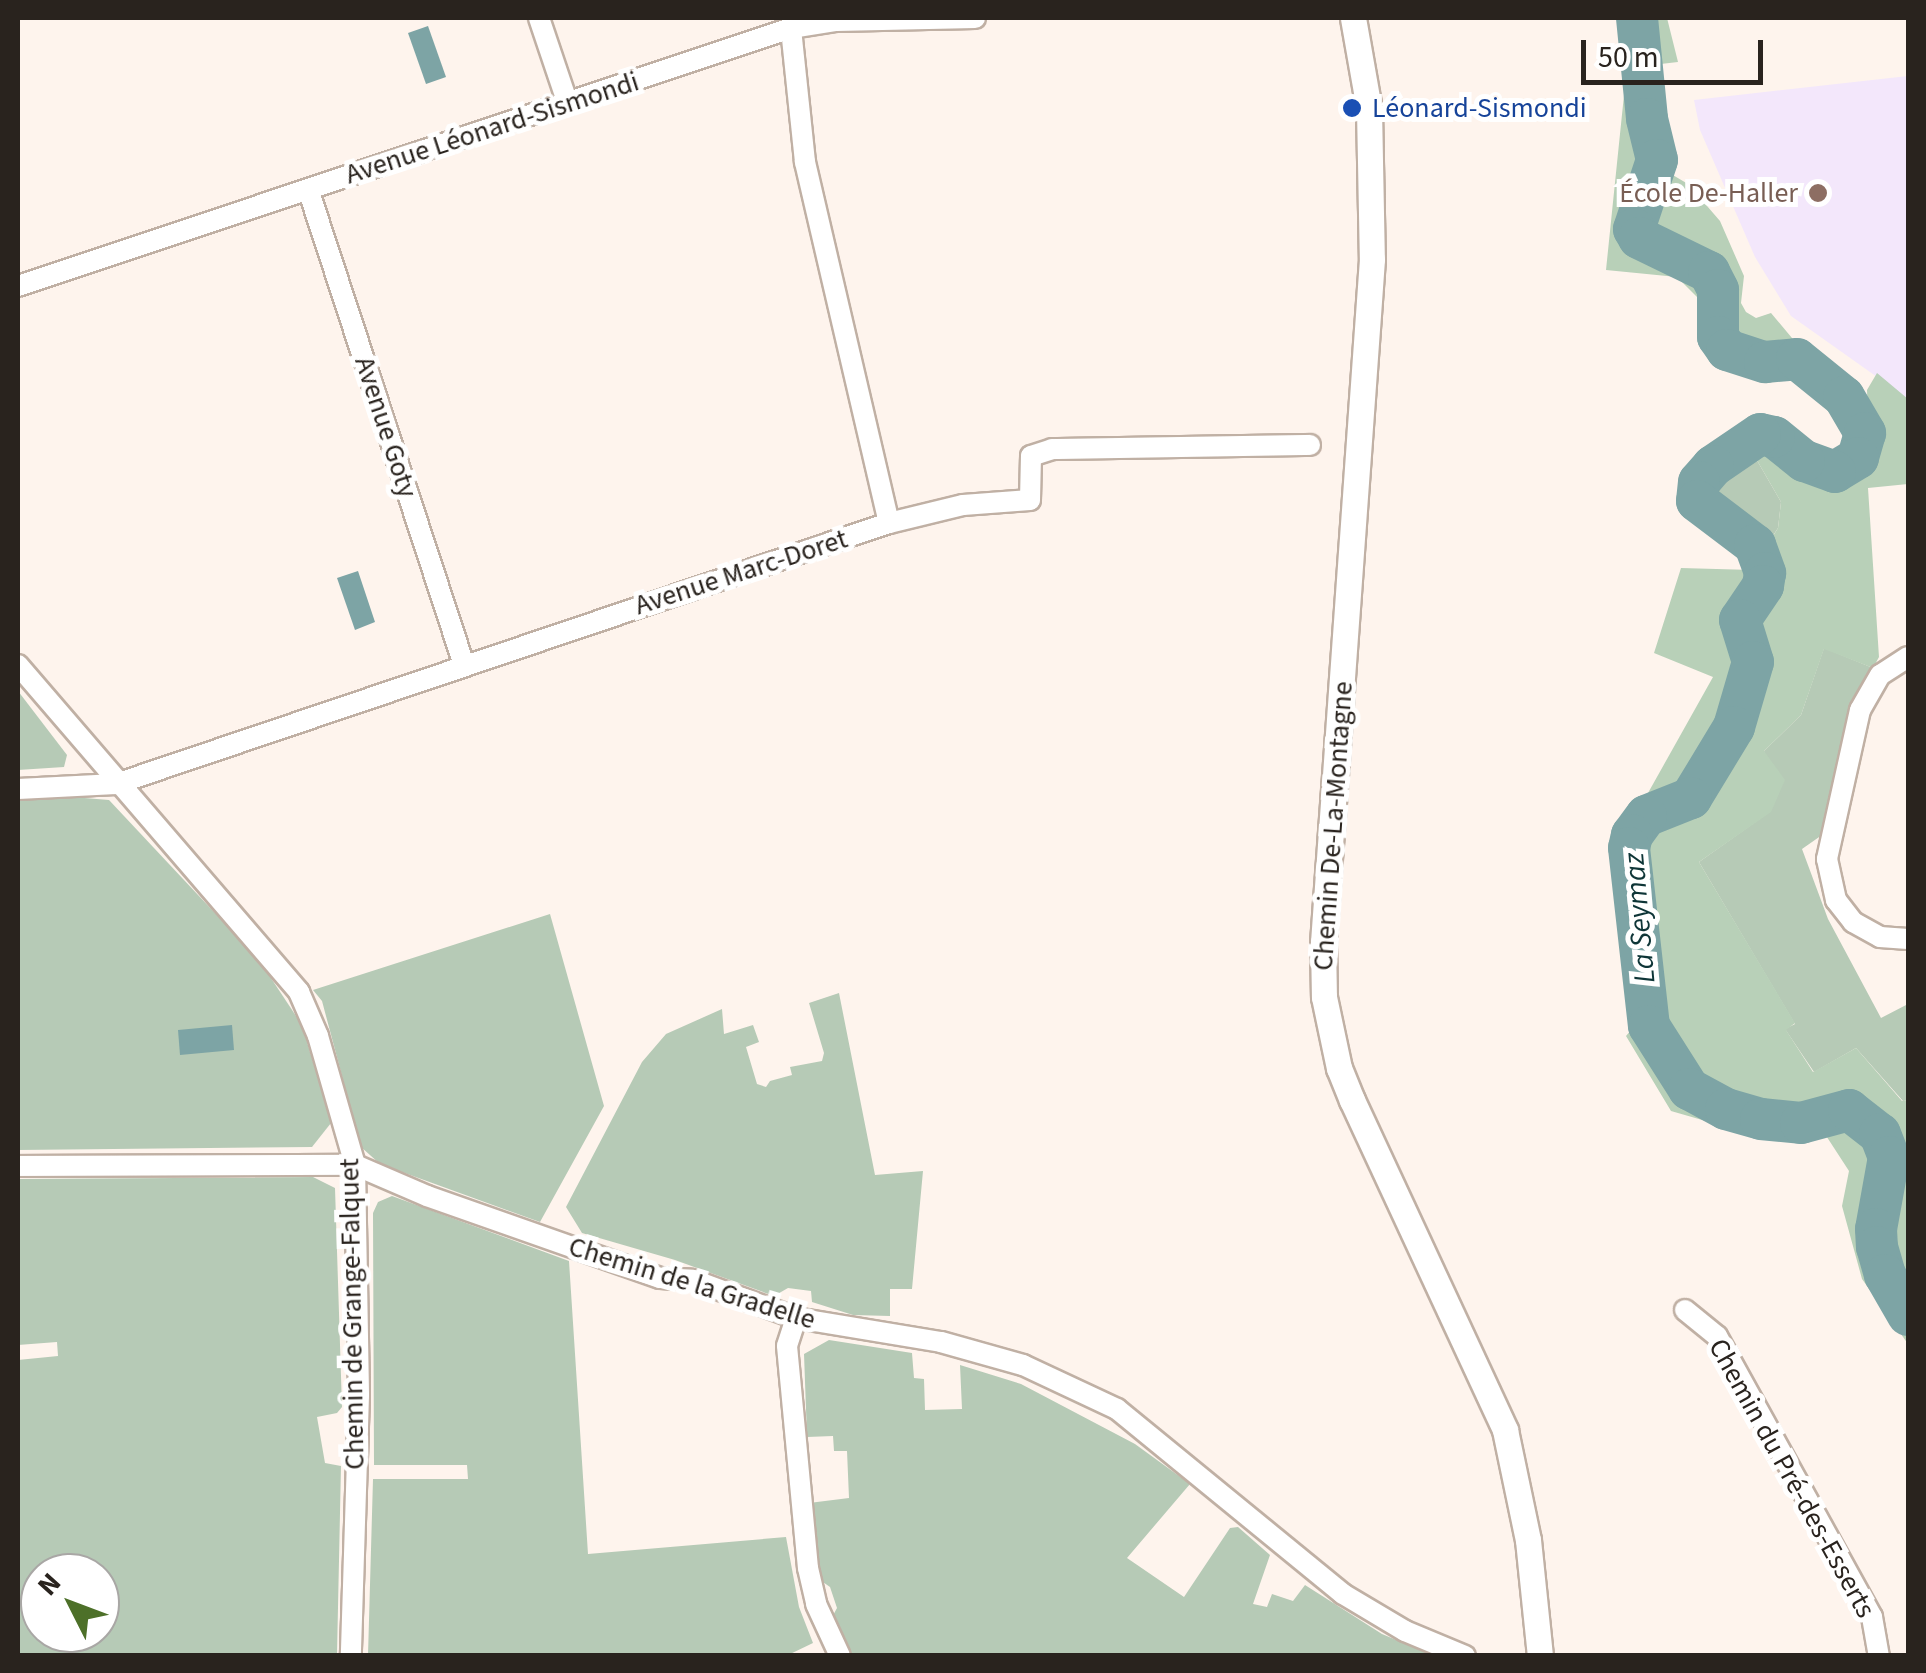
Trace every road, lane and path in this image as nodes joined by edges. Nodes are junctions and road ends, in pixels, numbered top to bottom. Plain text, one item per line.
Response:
1 (538, 18) edge
2 (975, 18) edge
3 (1353, 18) edge
4 (792, 28) junction
5 (568, 104) junction
6 (308, 189) junction
7 (18, 286) edge
8 (1310, 444) dead end
9 (889, 522) junction
10 (1908, 658) edge
11 (464, 664) junction
12 (18, 666) edge
13 (116, 784) junction
14 (18, 789) edge
15 (1908, 939) edge
16 (355, 1165) junction
17 (18, 1166) edge
18 (1685, 1310) dead end
19 (796, 1318) junction
20 (351, 1656) edge
21 (840, 1656) edge
22 (1466, 1656) edge
23 (1540, 1656) edge
24 (1880, 1656) edge

1 - 5 street
2 - 4 street, Avenue Léonard-Sismondi
3 - 23 street, Chemin De-La-Montagne
4 - 5 street, Avenue Léonard-Sismondi
4 - 9 street
5 - 6 street, Avenue Léonard-Sismondi
6 - 7 street, Avenue Léonard-Sismondi
6 - 11 street, Avenue Goty
8 - 9 street, Avenue Marc-Doret
9 - 11 street, Avenue Marc-Doret
10 - 15 street
11 - 13 street, Avenue Marc-Doret
12 - 13 street, Chemin de Grange-Falquet
13 - 14 street, Avenue Marc-Doret
13 - 16 street, Chemin de Grange-Falquet
16 - 17 street, Chemin de la Gradelle
16 - 19 street, Chemin de la Gradelle
16 - 20 street, Chemin de Grange-Falquet
18 - 24 street, Chemin du Pré-des-Esserts
19 - 21 street
19 - 22 street, Chemin de la Gradelle

